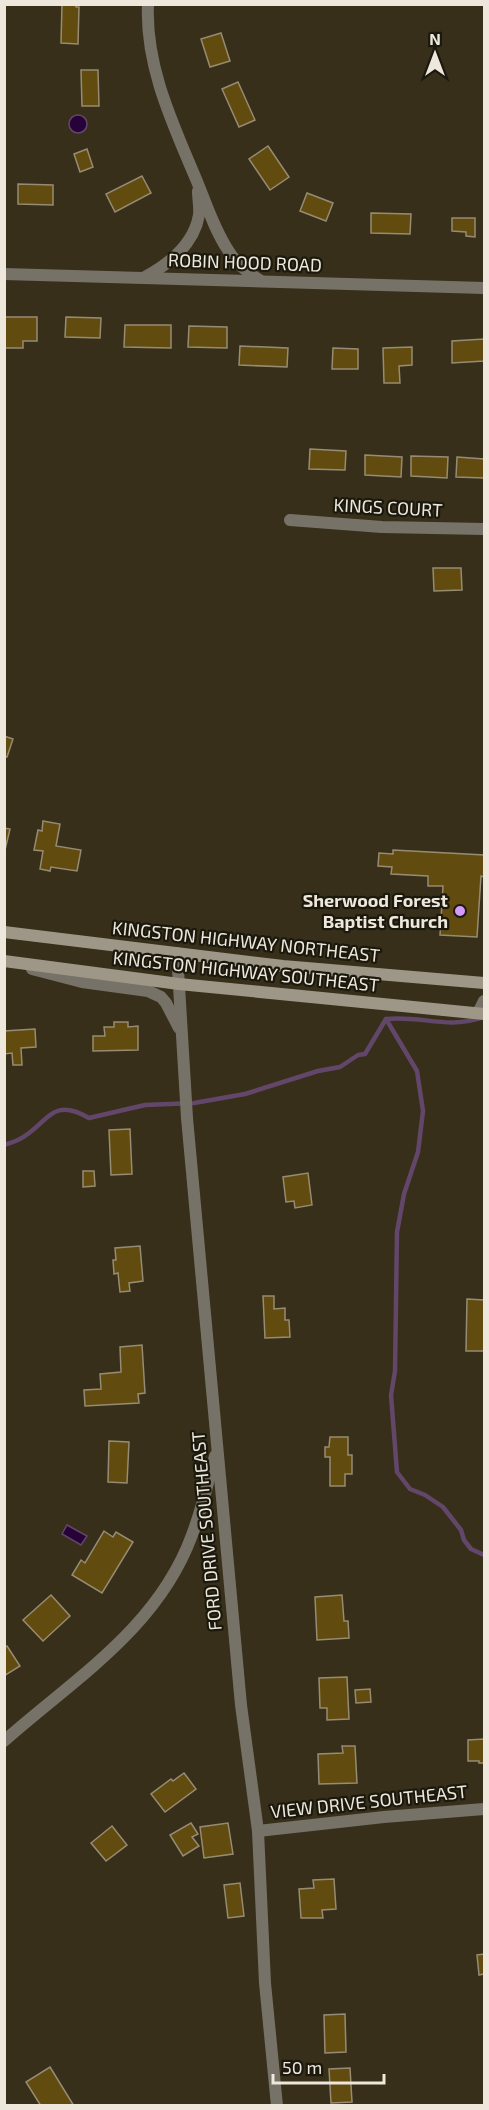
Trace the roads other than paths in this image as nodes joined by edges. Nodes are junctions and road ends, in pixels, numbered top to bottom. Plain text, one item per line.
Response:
1 (148, 4) edge
2 (198, 183) junction
3 (4, 274) edge
4 (144, 278) junction
5 (262, 281) junction
6 (484, 288) edge
7 (290, 520) dead end
8 (484, 529) edge
9 (4, 932) edge
10 (177, 953) junction
11 (4, 962) edge
12 (484, 983) edge
13 (179, 984) junction
14 (484, 1001) edge
15 (481, 1013) edge
16 (183, 1035) junction
17 (217, 1451) junction
18 (4, 1741) edge
19 (484, 1809) edge
20 (258, 1831) junction
21 (277, 2106) edge

1 - 2 street
2 - 4 street
2 - 5 street
3 - 4 street, ROBIN HOOD ROAD
4 - 5 street, ROBIN HOOD ROAD
5 - 6 street, ROBIN HOOD ROAD
7 - 8 street, KINGS COURT
9 - 10 main road, KINGSTON HIGHWAY NORTHEAST
10 - 12 main road, KINGSTON HIGHWAY NORTHEAST
10 - 13 street, FORD DRIVE SOUTHEAST
11 - 13 main road, KINGSTON HIGHWAY SOUTHEAST
11 - 16 street
13 - 15 main road, KINGSTON HIGHWAY SOUTHEAST
13 - 16 street, FORD DRIVE SOUTHEAST
14 - 15 street
16 - 17 street, FORD DRIVE SOUTHEAST
17 - 18 street
17 - 20 street, FORD DRIVE SOUTHEAST
19 - 20 street, VIEW DRIVE SOUTHEAST
20 - 21 street, FORD DRIVE SOUTHEAST

